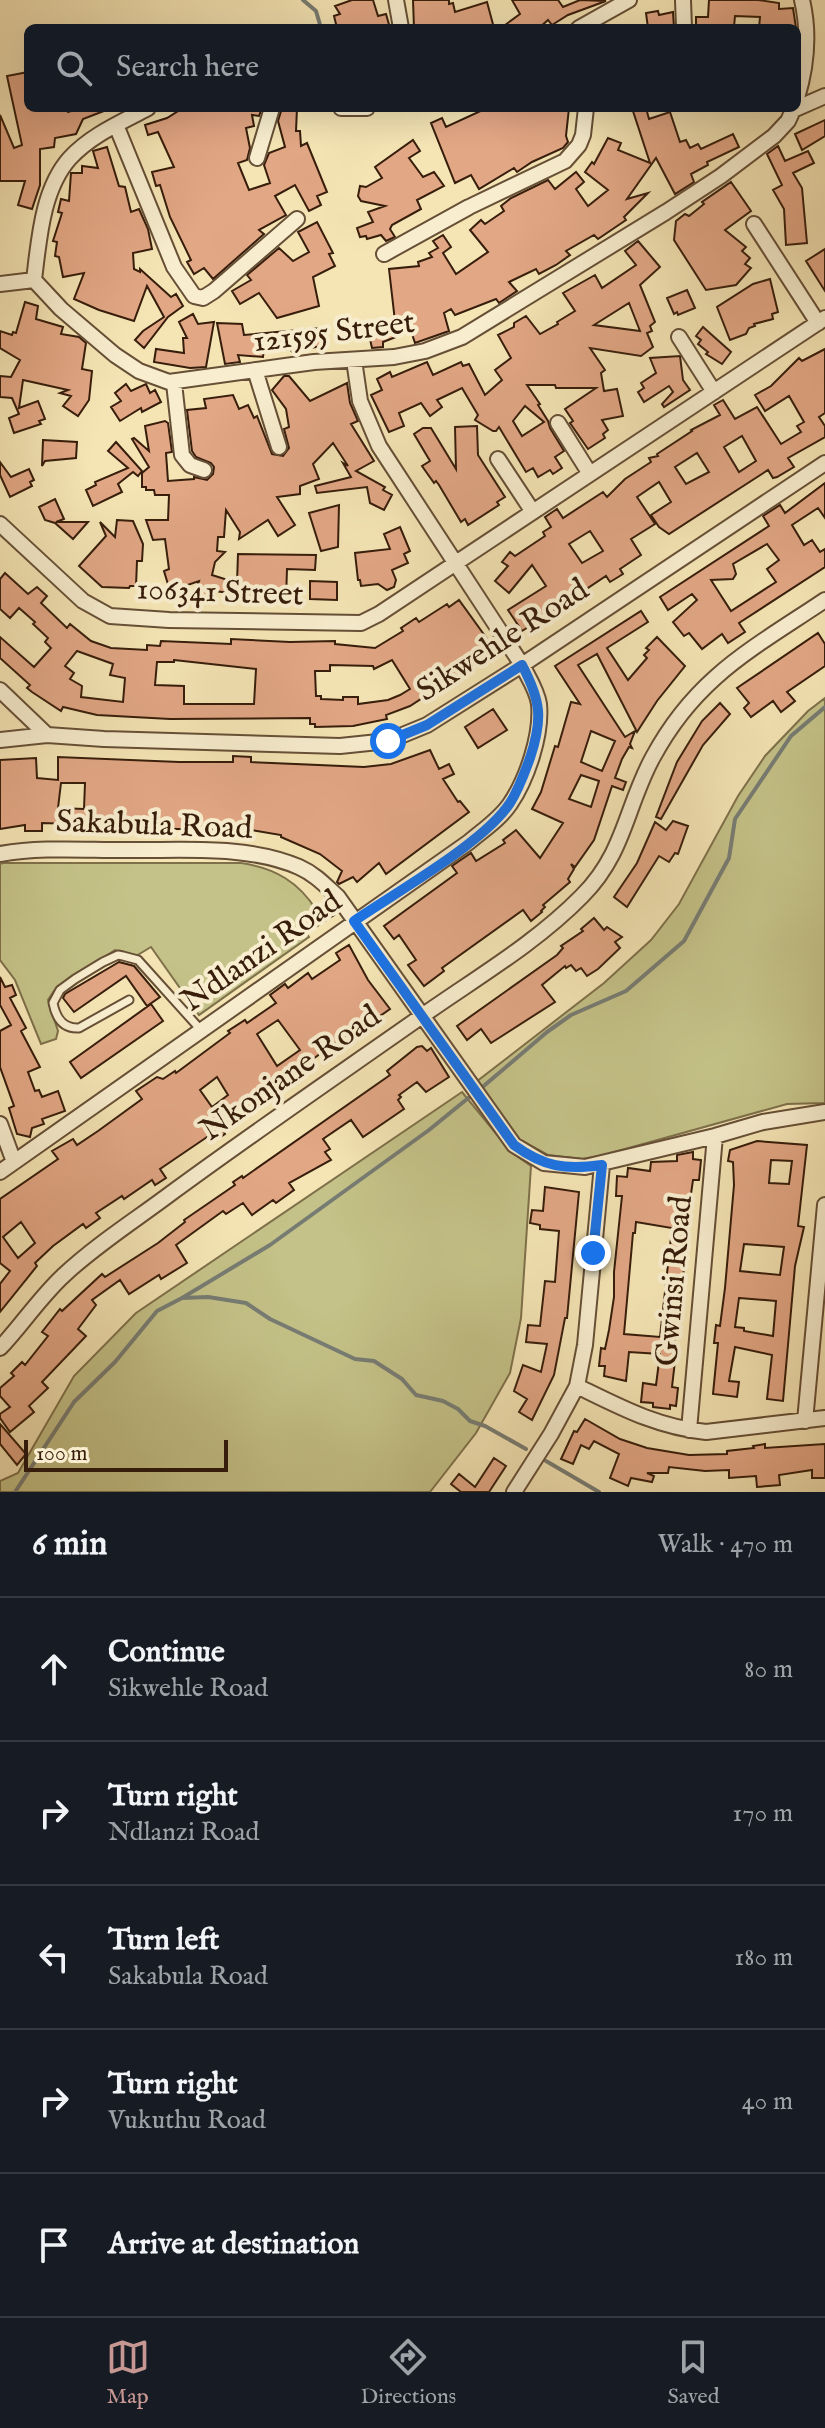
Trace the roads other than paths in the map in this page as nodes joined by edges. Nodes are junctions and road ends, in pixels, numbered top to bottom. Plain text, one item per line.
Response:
1 (396, 0) edge
2 (629, 0) edge
3 (683, 0) edge
4 (802, 0) edge
5 (400, 24) edge
6 (586, 24) edge
7 (684, 24) edge
8 (801, 81) edge
9 (825, 96) edge
10 (801, 104) edge
11 (140, 112) edge
12 (271, 112) edge
13 (586, 112) edge
14 (792, 112) edge
15 (116, 125) junction
16 (257, 158) dead end
17 (297, 219) dead end
18 (754, 224) dead end
19 (384, 254) dead end
20 (34, 280) junction
21 (0, 284) edge
22 (822, 320) edge
23 (679, 337) dead end
24 (354, 360) junction
25 (255, 370) junction
26 (174, 383) junction
27 (714, 392) junction
28 (558, 423) dead end
29 (279, 447) dead end
30 (498, 459) dead end
31 (825, 463) edge
32 (204, 470) dead end
33 (590, 474) junction
34 (533, 512) junction
35 (0, 524) edge
36 (455, 564) junction
37 (825, 600) edge
38 (522, 665) junction
39 (0, 690) edge
40 (47, 735) junction
41 (0, 740) edge
42 (0, 854) edge
43 (354, 921) junction
44 (129, 1000) dead end
45 (423, 1015) junction
46 (201, 1030) junction
47 (825, 1112) edge
48 (0, 1124) edge
49 (715, 1136) junction
50 (14, 1162) junction
51 (602, 1165) junction
52 (0, 1172) edge
53 (825, 1205) edge
54 (0, 1348) edge
55 (577, 1386) junction
56 (825, 1418) edge
57 (805, 1421) junction
58 (689, 1430) junction
59 (514, 1492) edge

1 - 5 street
2 - 6 street
3 - 7 street
4 - 8 street, 121595 Street
9 - 10 street
11 - 15 street
12 - 16 street
13 - 19 street
14 - 24 street, 121595 Street
15 - 17 street
15 - 20 street
18 - 22 street, 106341 Street
20 - 21 street
20 - 26 street, 121595 Street
22 - 27 street, 106341 Street
23 - 27 street
24 - 25 street, 121595 Street
24 - 36 street
25 - 26 street, 121595 Street
25 - 29 street
26 - 32 street
27 - 33 street, 106341 Street
28 - 33 street
30 - 34 street
31 - 38 street, Sikwehle Road
33 - 34 street, 106341 Street
34 - 36 street, 106341 Street
35 - 36 street, 106341 Street
36 - 38 street
37 - 45 street, Nkonjane Road
38 - 40 street, Sikwehle Road
38 - 43 street, Ndlanzi Road
39 - 40 street
40 - 41 street, Sikwehle Road
42 - 43 street, Sakabula Road
43 - 45 street, Sakabula Road
43 - 46 street, Ndlanzi Road
44 - 46 lane
45 - 51 street, Sakabula Road
45 - 54 street, Nkonjane Road
46 - 50 street, Ndlanzi Road
47 - 49 street, Sakabula Road
48 - 50 street
49 - 51 street, Sakabula Road
49 - 58 street, Gwinsi Road
50 - 52 street, Ndlanzi Road
51 - 55 street
53 - 57 street
55 - 58 street
55 - 59 street
56 - 57 street
57 - 58 street

